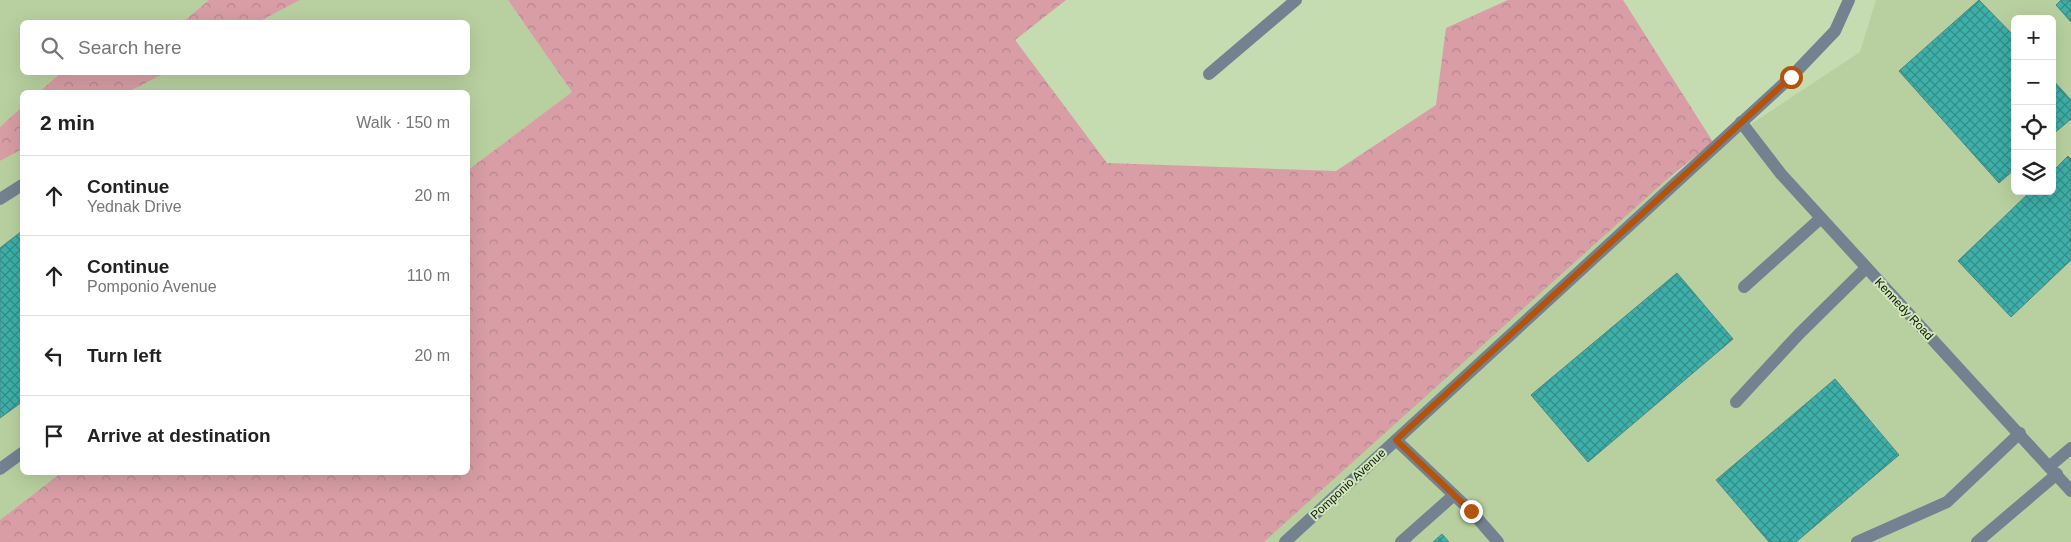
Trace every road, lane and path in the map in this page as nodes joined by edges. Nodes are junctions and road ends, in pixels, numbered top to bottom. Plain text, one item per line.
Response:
1 (1296, 0) edge
2 (1849, 0) edge
3 (1209, 74) dead end
4 (1741, 122) junction
5 (20, 186) edge
6 (0, 199) edge
7 (1821, 218) junction
8 (1866, 268) junction
9 (1744, 287) dead end
10 (1736, 402) dead end
11 (2020, 433) junction
12 (1396, 440) junction
13 (2071, 448) edge
14 (20, 454) edge
15 (0, 469) edge
16 (2054, 470) junction
17 (2071, 491) edge
18 (1454, 495) junction
19 (1286, 542) edge
20 (1401, 542) edge
21 (1498, 542) edge
22 (1857, 542) edge
23 (1977, 542) edge

1 - 3 street
2 - 4 street, Pomponio Avenue
4 - 7 street, Kennedy Road
4 - 12 street, Pomponio Avenue
5 - 6 street
7 - 8 street, Kennedy Road
7 - 9 street
8 - 10 street
8 - 11 street, Kennedy Road
11 - 16 street, Kennedy Road
11 - 22 street
12 - 18 street
12 - 19 street, Pomponio Avenue
13 - 16 street
14 - 15 street
16 - 17 street, Kennedy Road
16 - 23 street
18 - 20 street
18 - 21 street

